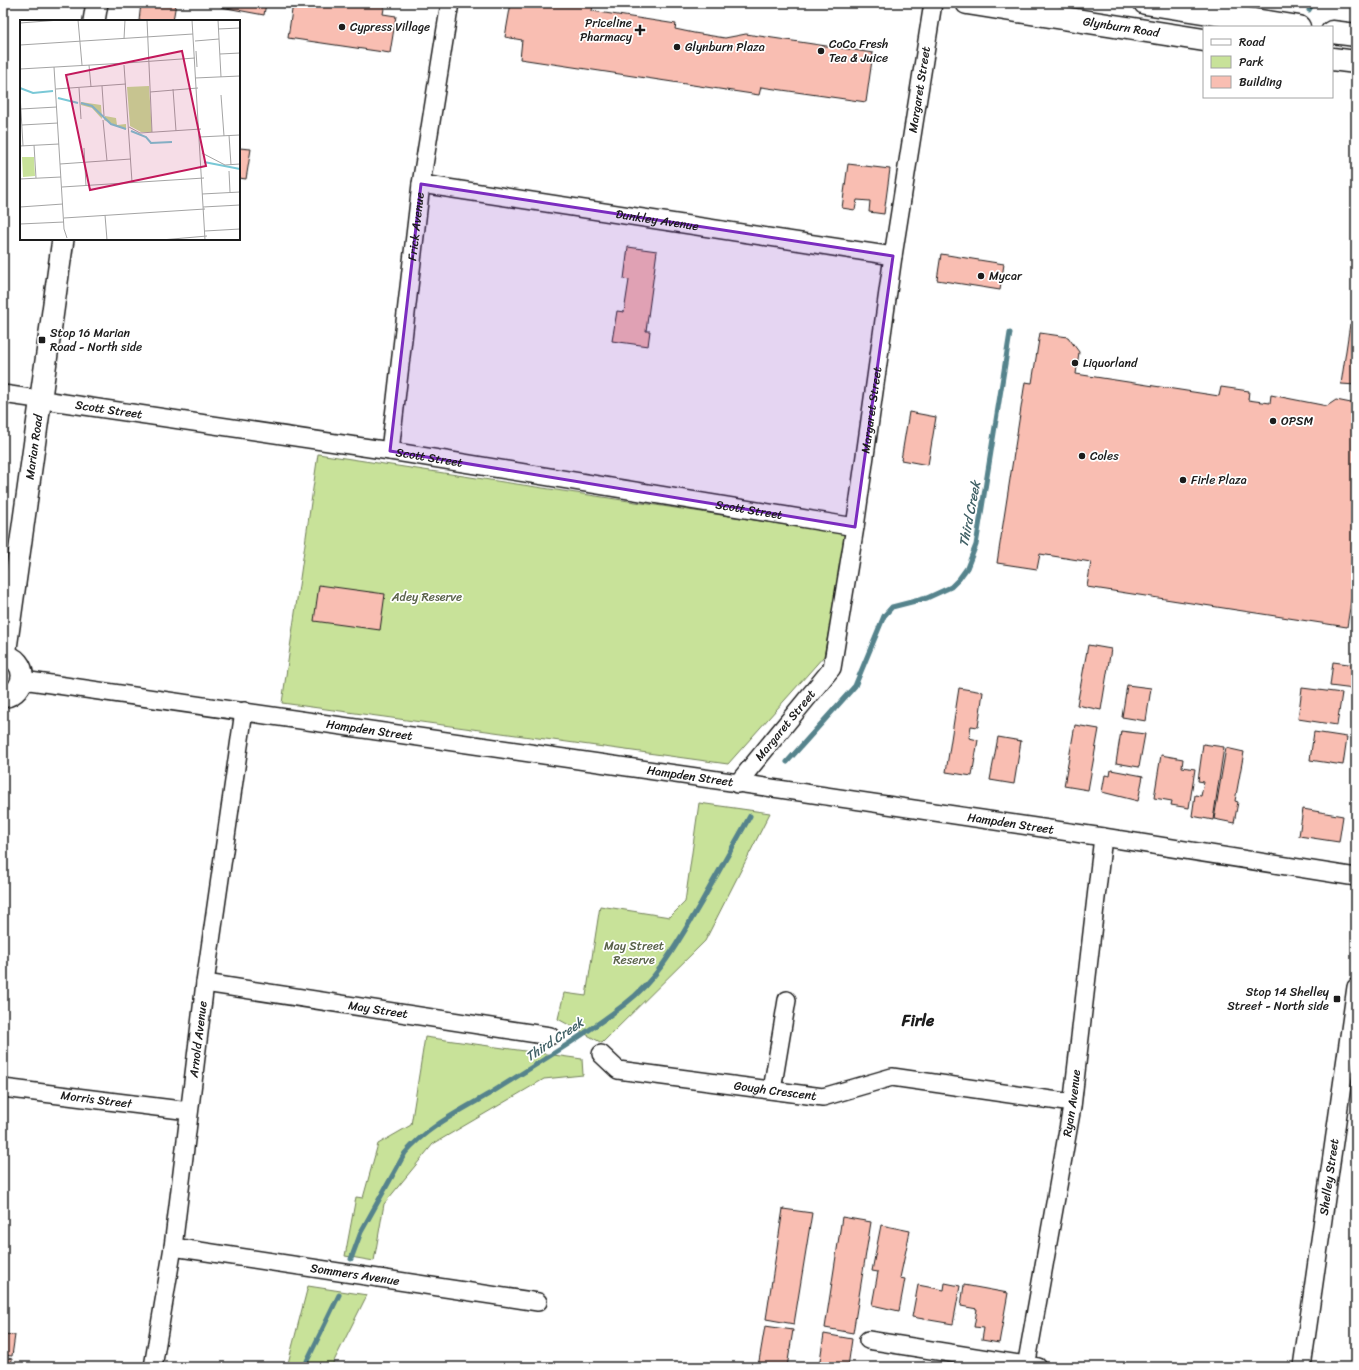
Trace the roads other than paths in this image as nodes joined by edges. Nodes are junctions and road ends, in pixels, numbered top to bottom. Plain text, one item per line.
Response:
1 (96, 3) edge
2 (450, 3) edge
3 (932, 3) edge
4 (967, 3) edge
5 (1145, 3) edge
6 (1018, 7) edge
7 (1213, 9) edge
8 (94, 20) edge
9 (1292, 26) edge
10 (1333, 32) edge
11 (1356, 35) edge
12 (1203, 40) edge
13 (1333, 59) edge
14 (1356, 62) edge
15 (421, 184) junction
16 (63, 240) edge
17 (894, 256) junction
18 (3, 394) edge
19 (40, 400) junction
20 (390, 451) junction
21 (855, 527) junction
22 (4, 655) edge
23 (23, 680) junction
24 (3, 697) edge
25 (244, 711) junction
26 (737, 784) junction
27 (1103, 837) junction
28 (1356, 877) edge
29 (205, 983) junction
30 (1356, 987) edge
31 (787, 1000) dead end
32 (550, 1036) dead end
33 (601, 1054) dead end
34 (3, 1088) edge
35 (772, 1090) junction
36 (1072, 1103) junction
37 (190, 1111) junction
38 (173, 1247) junction
39 (538, 1302) dead end
40 (868, 1340) dead end
41 (1030, 1366) edge
42 (153, 1367) edge
43 (1302, 1367) edge

1 - 8 street
2 - 15 street, Frick Avenue
3 - 17 street, Margaret Street
4 - 6 main road, Glynburn Road
5 - 7 main road
6 - 12 main road, Glynburn Road
7 - 9 main road
10 - 11 main road
13 - 14 main road
15 - 17 street, Dunkley Avenue
15 - 20 street, Frick Avenue
16 - 19 street, Marian Road
17 - 21 street, Margaret Street
18 - 19 street, Scott Street
19 - 20 street, Scott Street
19 - 22 street, Marian Road
20 - 21 street, Scott Street
21 - 26 street, Margaret Street
22 - 23 street
23 - 24 street
23 - 25 street, Hampden Street
25 - 26 street, Hampden Street
25 - 29 street, Arnold Avenue
26 - 27 street, Hampden Street
27 - 28 street, Hampden Street
27 - 36 street, Ryan Avenue
29 - 32 street, May Street
29 - 37 street, Arnold Avenue
30 - 43 street, Shelley Street
31 - 35 street
33 - 35 street, Gough Crescent
34 - 37 street, Morris Street
35 - 36 street, Gough Crescent
36 - 41 street, Ryan Avenue
37 - 38 street, Arnold Avenue
38 - 39 street, Sommers Avenue
38 - 42 street, Arnold Avenue
40 - 41 street

